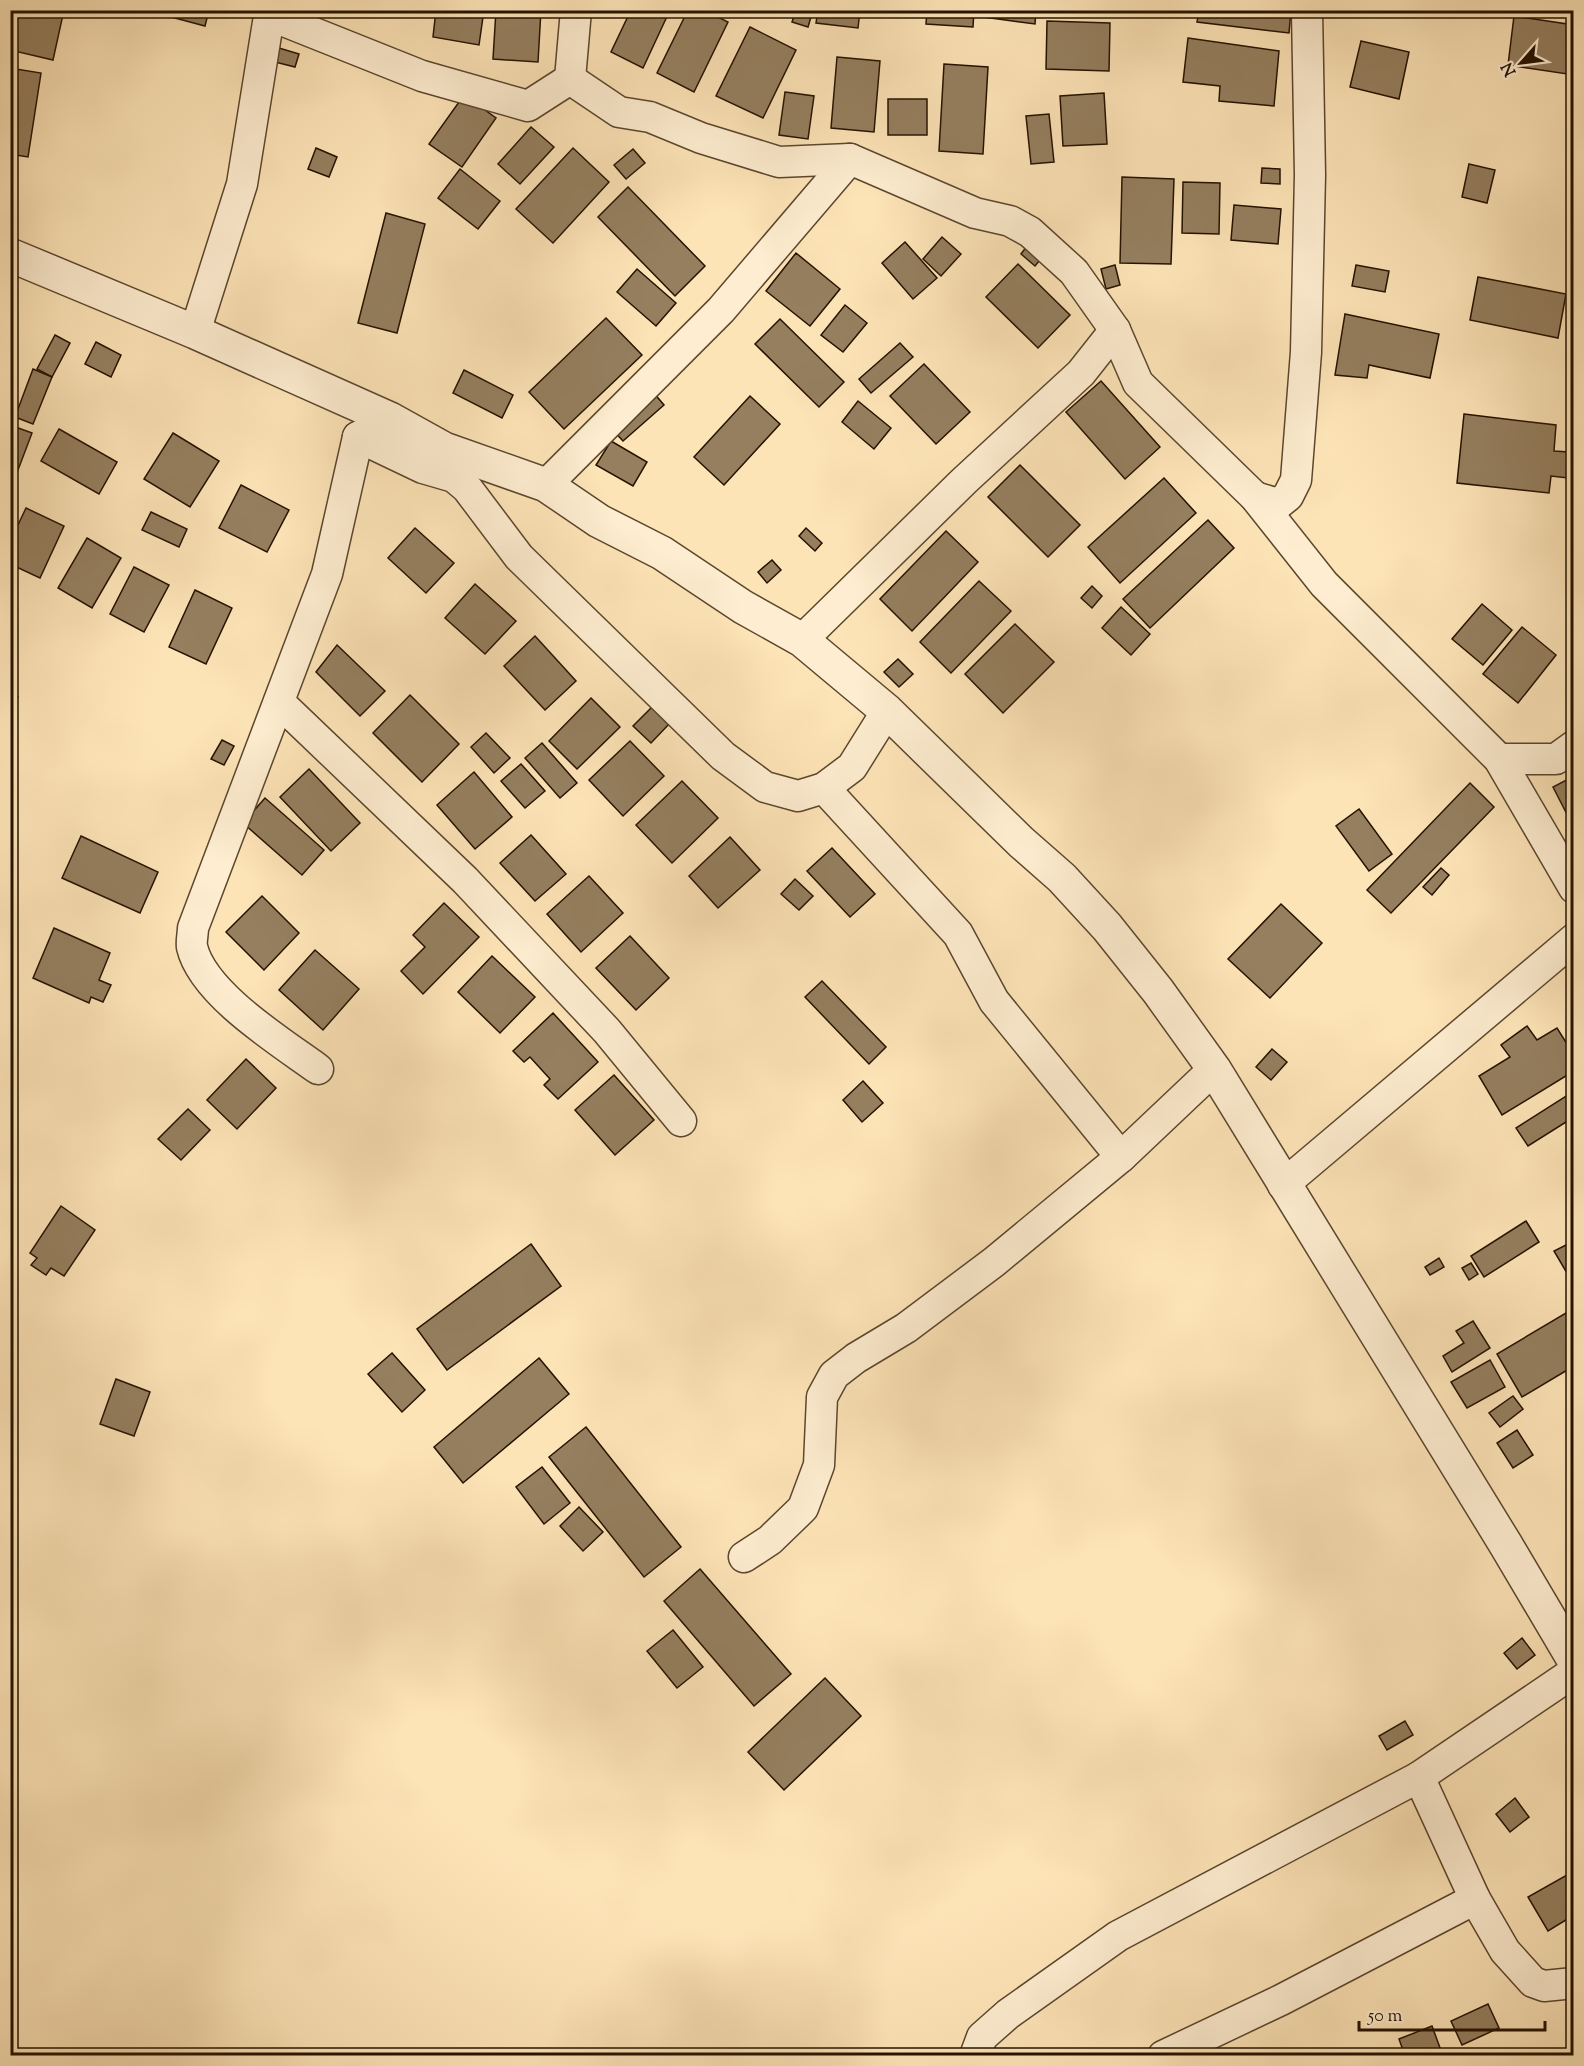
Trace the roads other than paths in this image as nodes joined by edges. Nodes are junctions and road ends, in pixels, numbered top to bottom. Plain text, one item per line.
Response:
1 (576, 10) edge
2 (1307, 10) edge
3 (270, 13) edge
4 (570, 79) junction
5 (850, 159) junction
6 (10, 255) edge
7 (1115, 330) junction
8 (195, 332) junction
9 (390, 419) junction
10 (358, 437) junction
11 (546, 484) junction
12 (1255, 497) junction
13 (802, 640) junction
14 (279, 702) junction
15 (887, 711) junction
16 (1574, 746) edge
17 (1499, 759) junction
18 (824, 788) junction
19 (1574, 888) edge
20 (1574, 939) edge
21 (318, 1069) dead end
22 (1214, 1069) junction
23 (681, 1121) dead end
24 (1121, 1157) junction
25 (1283, 1185) junction
26 (744, 1557) dead end
27 (1574, 1660) edge
28 (1574, 1672) edge
29 (1419, 1777) junction
30 (1475, 1899) junction
31 (1574, 1983) edge
32 (975, 2055) edge
33 (1163, 2055) edge

1 - 4 street
2 - 12 street
3 - 4 street
3 - 8 street
4 - 5 street
5 - 7 street
5 - 11 street
6 - 8 street
7 - 12 street
7 - 13 street
8 - 9 street
9 - 10 street
9 - 11 street
10 - 14 street
10 - 18 street
11 - 13 street
12 - 17 street
13 - 15 street
14 - 21 street
14 - 23 street
15 - 18 street
15 - 22 street
16 - 17 street
17 - 19 street
18 - 24 street
20 - 25 street
22 - 24 street
22 - 25 street
24 - 26 street
25 - 27 street
28 - 29 street
29 - 30 street
29 - 32 street
30 - 31 street
30 - 33 street

